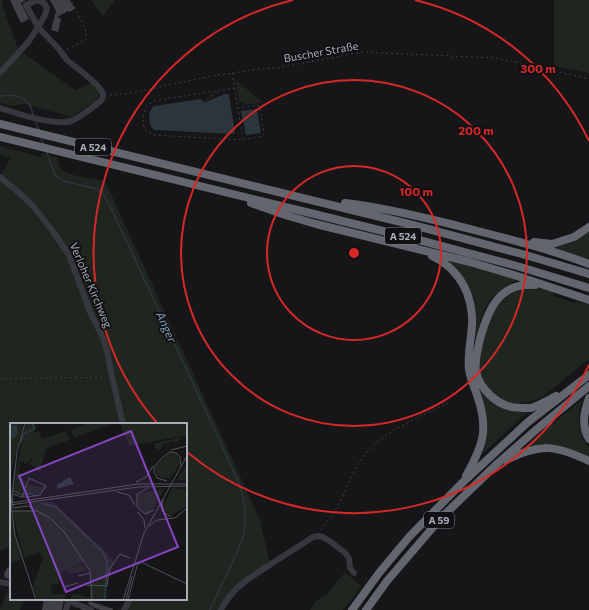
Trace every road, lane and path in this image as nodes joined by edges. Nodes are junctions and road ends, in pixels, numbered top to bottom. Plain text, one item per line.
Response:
1 (72, 0) edge
2 (60, 52) junction
3 (0, 73) edge
4 (232, 73) junction
5 (589, 79) edge
6 (235, 88) junction
7 (218, 91) junction
8 (103, 96) junction
9 (203, 102) dead end
10 (0, 108) edge
11 (238, 108) junction
12 (0, 124) edge
13 (0, 137) edge
14 (243, 140) junction
15 (0, 177) edge
16 (215, 190) junction
17 (307, 198) junction
18 (589, 227) edge
19 (517, 241) junction
20 (412, 249) junction
21 (589, 264) edge
22 (589, 274) edge
23 (589, 288) edge
24 (566, 292) junction
25 (589, 300) edge
26 (589, 374) edge
27 (112, 377) junction
28 (0, 379) edge
29 (577, 384) junction
30 (589, 386) edge
31 (589, 398) edge
32 (448, 403) dead end
33 (123, 423) edge
34 (589, 439) edge
35 (589, 461) edge
36 (497, 464) junction
37 (461, 484) junction
38 (319, 536) junction
39 (354, 573) dead end
40 (0, 582) edge
41 (10, 584) edge
42 (69, 600) edge
43 (129, 600) edge
44 (66, 610) edge
45 (92, 610) edge
46 (124, 610) edge
47 (221, 610) edge
48 (352, 610) edge
49 (366, 610) edge

1 - 2 path
2 - 3 street
2 - 8 street
4 - 5 path, Buscher Straße
4 - 6 path
4 - 8 path, Buscher Straße
6 - 7 path
6 - 11 path
7 - 9 path
7 - 14 path
8 - 10 street
11 - 14 path
11 - 14 path
12 - 17 highway, A 524
13 - 16 highway, A 524
15 - 27 street, Verloher Kirchweg
16 - 20 highway
16 - 23 highway, A 524
17 - 19 highway
17 - 22 highway, A 524
18 - 19 highway
19 - 21 highway
20 - 24 highway
20 - 37 highway
24 - 25 highway
24 - 29 highway
26 - 29 highway, A 59
27 - 28 path
27 - 33 street, Verloher Kirchweg
29 - 37 highway, A 59
30 - 36 highway, A 59
31 - 34 highway
32 - 38 path
35 - 36 highway
36 - 49 highway, A 59
37 - 48 highway, A 59
38 - 39 street
38 - 47 street
40 - 41 street
42 - 44 street
42 - 45 street
43 - 46 street

